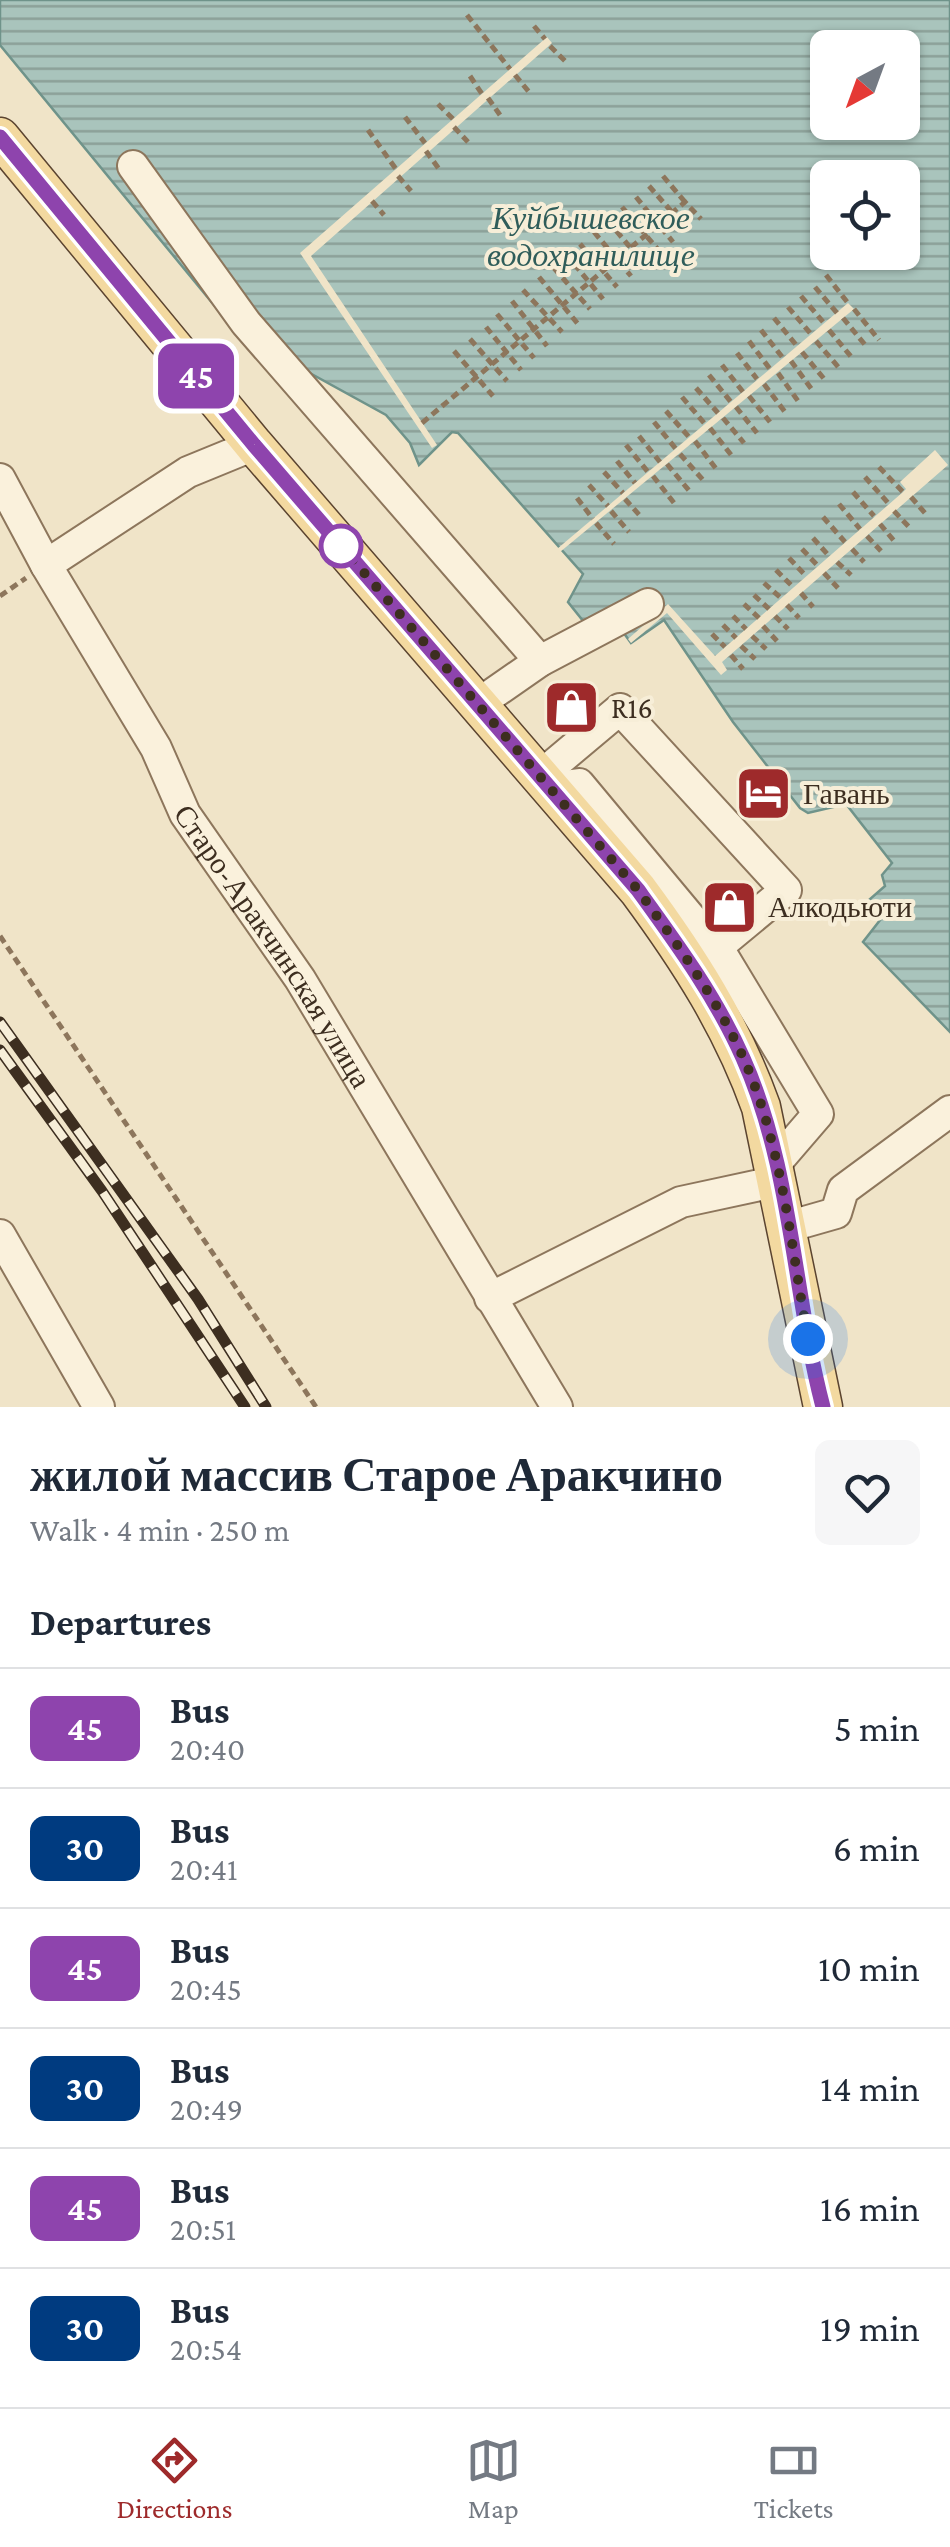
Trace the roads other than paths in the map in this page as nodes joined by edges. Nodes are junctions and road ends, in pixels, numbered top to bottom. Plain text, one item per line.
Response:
1 (0, 137) edge
2 (133, 166) dead end
3 (254, 445) junction
4 (0, 479) edge
5 (46, 565) junction
6 (648, 604) dead end
7 (540, 661) junction
8 (478, 704) junction
9 (544, 782) junction
10 (716, 948) junction
11 (950, 1110) edge
12 (777, 1173) junction
13 (788, 1227) junction
14 (0, 1235) edge
15 (490, 1298) junction
16 (98, 1407) edge
17 (557, 1407) edge
18 (823, 1407) edge

1 - 3 main road
2 - 7 street
3 - 5 street
3 - 8 main road
4 - 5 street, Старо-Аракчинская улица
5 - 15 street, Старо-Аракчинская улица
6 - 7 street
7 - 8 street
8 - 9 main road
9 - 10 street
9 - 10 street
9 - 12 main road
10 - 12 street
11 - 13 street
12 - 13 main road
12 - 15 street
13 - 18 main road
14 - 16 street
15 - 17 street, Старо-Аракчинская улица

